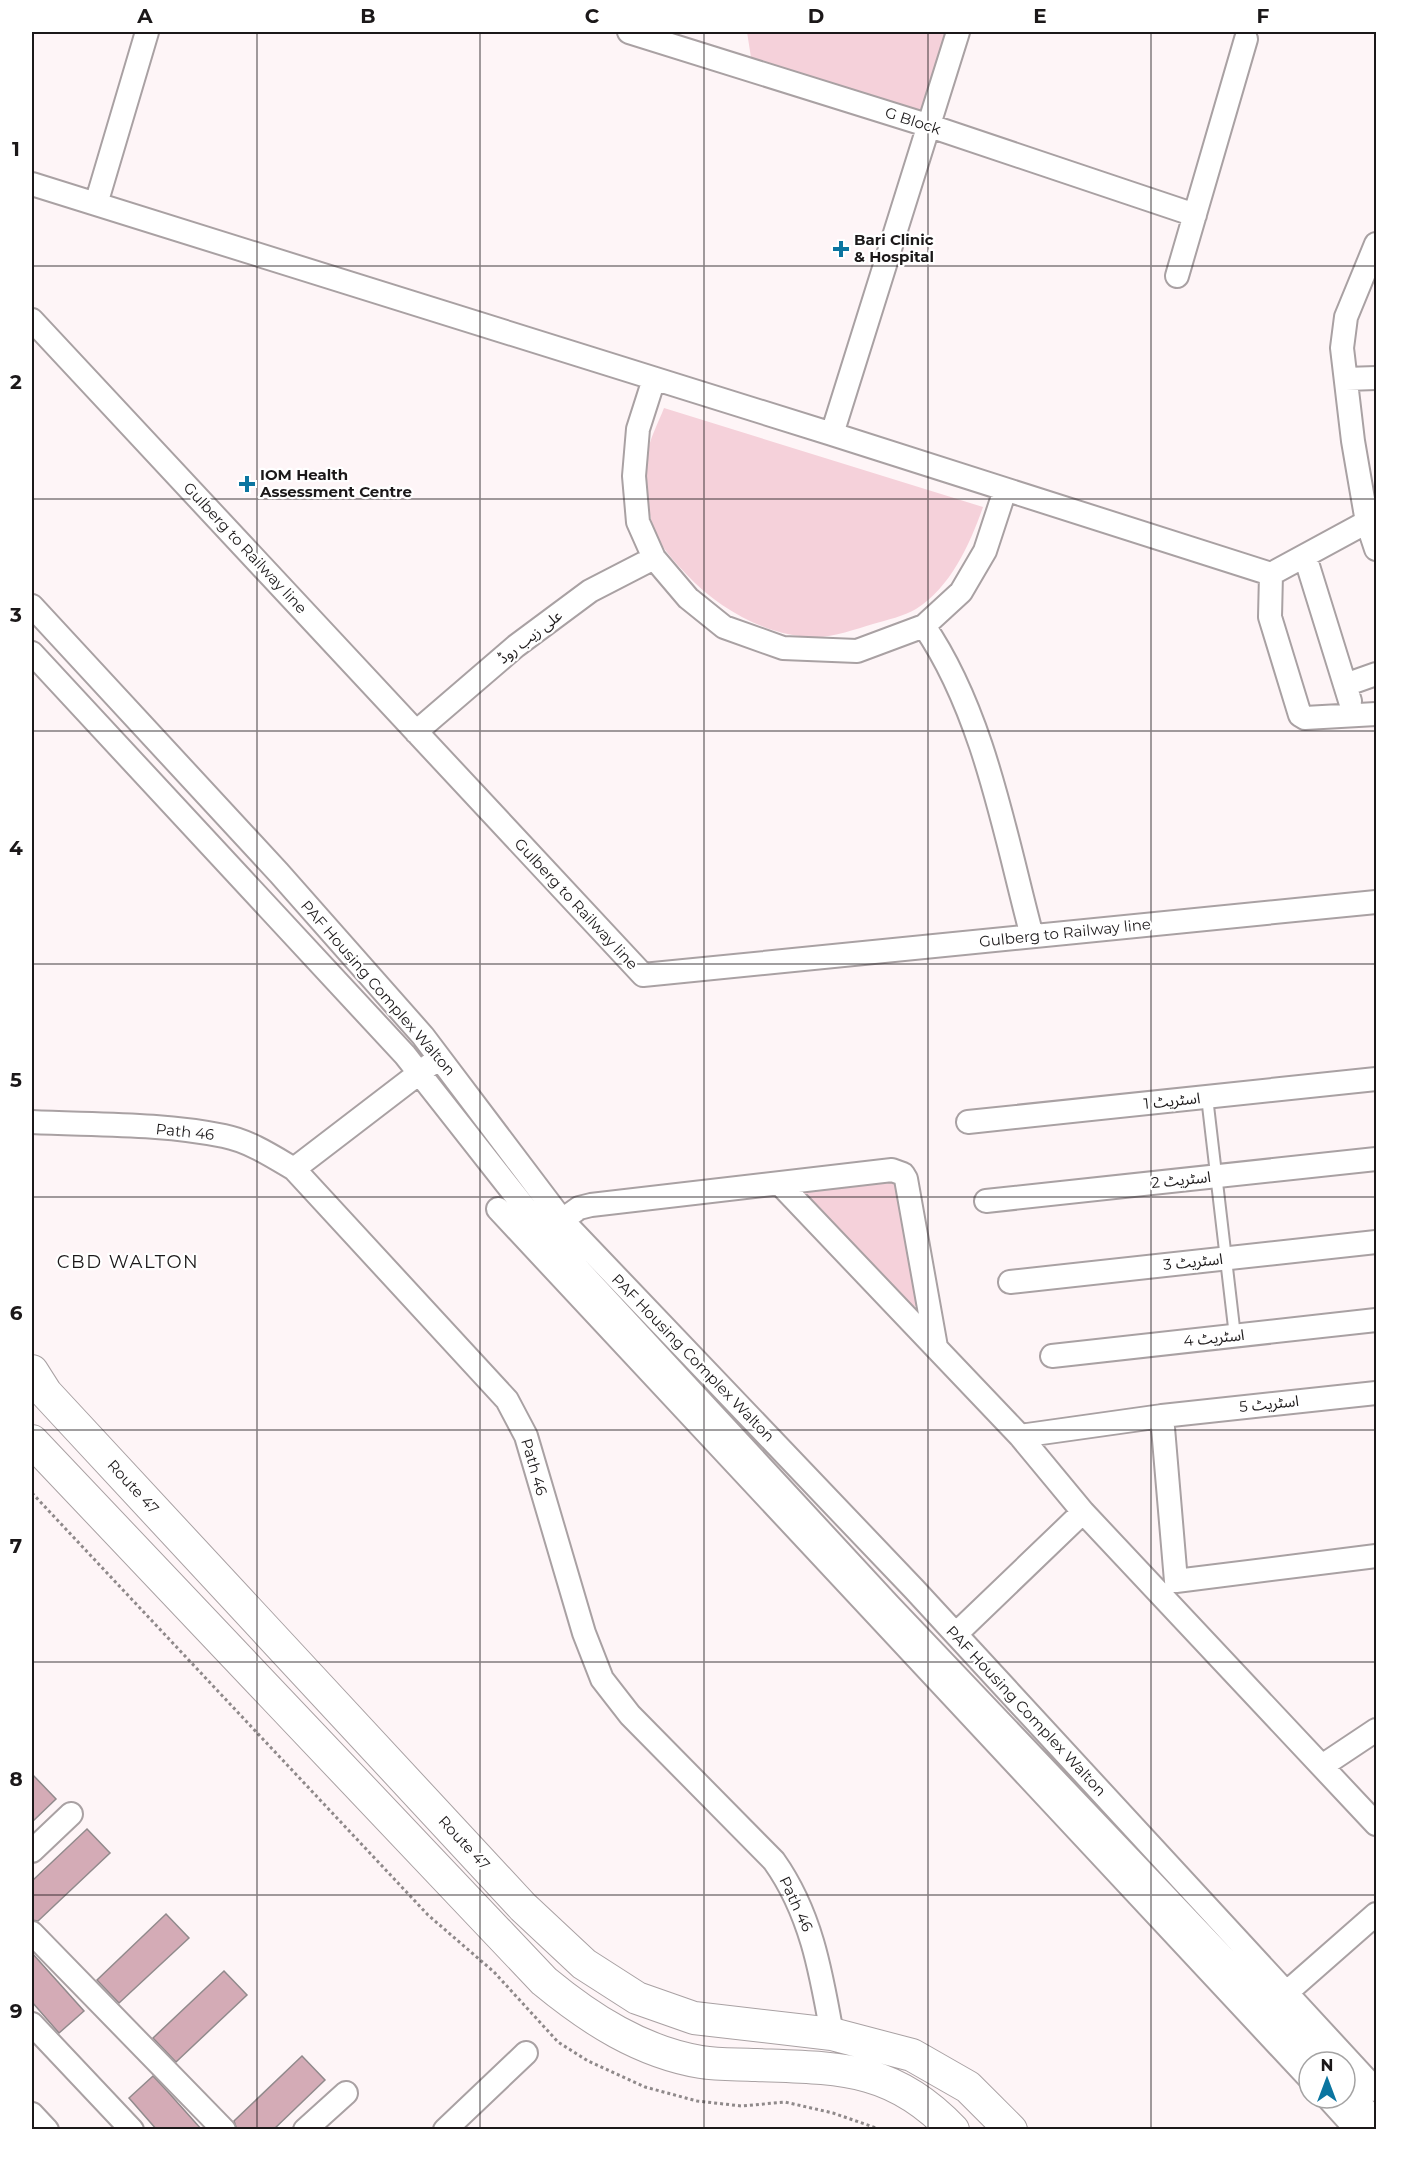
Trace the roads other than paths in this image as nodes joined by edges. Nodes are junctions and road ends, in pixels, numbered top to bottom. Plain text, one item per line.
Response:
1 (147, 32) edge
2 (629, 32) edge
3 (958, 32) edge
4 (1246, 39) dead end
5 (930, 126) junction
6 (32, 184) edge
7 (96, 204) junction
8 (1195, 215) junction
9 (1375, 253) edge
10 (1177, 276) dead end
11 (32, 320) edge
12 (1377, 378) edge
13 (654, 379) junction
14 (1346, 379) junction
15 (832, 434) junction
16 (1005, 490) junction
17 (1372, 520) edge
18 (1377, 549) edge
19 (1305, 556) junction
20 (654, 558) junction
21 (1271, 574) junction
22 (32, 606) edge
23 (924, 626) junction
24 (32, 653) edge
25 (1377, 674) edge
26 (1377, 714) edge
27 (416, 732) junction
28 (1377, 902) edge
29 (1032, 936) junction
30 (440, 1059) junction
31 (419, 1072) junction
32 (1377, 1079) edge
33 (1207, 1097) junction
34 (32, 1122) edge
35 (968, 1122) dead end
36 (1377, 1158) edge
37 (294, 1169) junction
38 (1216, 1176) junction
39 (780, 1184) junction
40 (986, 1201) dead end
41 (498, 1209) dead end
42 (546, 1233) junction
43 (1377, 1242) edge
44 (1226, 1258) junction
45 (1010, 1282) dead end
46 (1377, 1320) edge
47 (1235, 1336) junction
48 (936, 1347) junction
49 (1052, 1356) dead end
50 (32, 1371) edge
51 (1377, 1393) edge
52 (1162, 1416) junction
53 (1020, 1436) junction
54 (32, 1441) edge
55 (1083, 1512) junction
56 (1377, 1557) edge
57 (1168, 1587) junction
58 (956, 1634) junction
59 (1377, 1730) edge
60 (1322, 1766) junction
61 (71, 1814) dead end
62 (1377, 1824) edge
63 (32, 1851) edge
64 (1377, 1914) edge
65 (32, 1933) edge
66 (1280, 1999) junction
67 (32, 2024) edge
68 (1279, 2030) junction
69 (832, 2034) junction
70 (1306, 2050) edge
71 (526, 2053) dead end
72 (1297, 2059) edge
73 (1377, 2090) edge
74 (346, 2093) dead end
75 (1357, 2102) edge
76 (1353, 2110) edge
77 (32, 2114) edge
78 (1370, 2118) edge
79 (47, 2130) edge
80 (132, 2130) edge
81 (224, 2130) edge
82 (305, 2130) edge
83 (445, 2130) edge
84 (953, 2130) edge
85 (1011, 2130) edge

1 - 7 street
2 - 5 street, G Block
3 - 5 street
4 - 8 street
5 - 8 street, G Block
5 - 15 street
6 - 7 street
7 - 13 street
8 - 10 street
9 - 14 street
11 - 27 street, Gulberg to Railway line
12 - 14 street
13 - 15 street
13 - 20 street
14 - 17 street
15 - 16 street
16 - 21 street
16 - 23 street
17 - 18 street
17 - 19 street
19 - 21 street
19 - 25 street
20 - 23 street
20 - 27 street, علی زیب روڈ
21 - 26 street
22 - 30 street, PAF Housing Complex Walton
23 - 29 street
24 - 31 street, PAF Housing Complex Walton
27 - 29 street, Gulberg to Railway line
28 - 29 street, Gulberg to Railway line
30 - 31 street
30 - 42 street, PAF Housing Complex Walton
31 - 37 street
31 - 42 street, PAF Housing Complex Walton
32 - 33 street, اسٹریٹ 1
33 - 35 street, اسٹریٹ 1
33 - 38 lane
34 - 37 street, Path 46
36 - 38 street, اسٹریٹ 2
37 - 69 street, Path 46
38 - 40 street, اسٹریٹ 2
38 - 44 lane
39 - 42 street
39 - 48 street
39 - 48 street
41 - 42 street
42 - 58 street, PAF Housing Complex Walton
42 - 66 street, PAF Housing Complex Walton
42 - 68 street
43 - 44 street, اسٹریٹ 3
44 - 45 street, اسٹریٹ 3
44 - 47 lane
46 - 47 street, اسٹریٹ 4
47 - 49 street, اسٹریٹ 4
48 - 53 street
50 - 69 street, Route 47
51 - 52 street, اسٹریٹ 5
52 - 53 street, اسٹریٹ 5
52 - 57 street
53 - 55 street
54 - 84 street
55 - 57 street
55 - 58 street
56 - 57 street
57 - 60 street
58 - 66 street, PAF Housing Complex Walton
59 - 60 street
60 - 62 street
61 - 63 street
64 - 66 street
65 - 81 street
66 - 68 street, PAF Housing Complex Walton
66 - 73 street, PAF Housing Complex Walton
67 - 80 street
68 - 70 street, PAF Housing Complex Walton
68 - 72 street
69 - 85 street, Route 47
71 - 83 street
74 - 82 street
75 - 78 street
76 - 78 street
77 - 79 street

